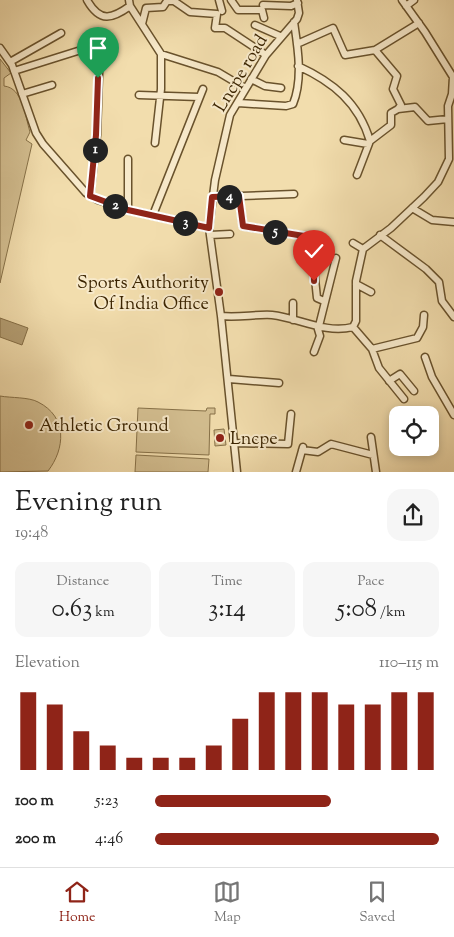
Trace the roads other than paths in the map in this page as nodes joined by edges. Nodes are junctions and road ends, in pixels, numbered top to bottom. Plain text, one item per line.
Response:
1 (88, 0) edge
2 (219, 0) edge
3 (231, 0) edge
4 (414, 0) edge
5 (298, 1) edge
6 (130, 3) edge
7 (404, 3) edge
8 (263, 5) dead end
9 (222, 11) dead end
10 (264, 18) dead end
11 (294, 22) junction
12 (419, 23) junction
13 (142, 24) junction
14 (255, 25) dead end
15 (62, 34) dead end
16 (280, 36) junction
17 (297, 44) junction
18 (0, 48) edge
19 (375, 50) junction
20 (161, 54) junction
21 (266, 55) junction
22 (10, 62) junction
23 (298, 66) junction
24 (14, 71) junction
25 (454, 77) edge
26 (251, 79) junction
27 (52, 85) dead end
28 (245, 88) junction
29 (281, 88) dead end
30 (203, 89) dead end
31 (22, 94) junction
32 (139, 95) dead end
33 (160, 96) junction
34 (199, 97) junction
35 (238, 103) junction
36 (398, 109) junction
37 (448, 119) junction
38 (344, 140) dead end
39 (369, 142) junction
40 (155, 143) dead end
41 (128, 159) dead end
42 (356, 175) dead end
43 (294, 194) dead end
44 (90, 196) junction
45 (239, 196) junction
46 (212, 197) junction
47 (412, 208) junction
48 (128, 210) junction
49 (153, 215) junction
50 (454, 222) edge
51 (209, 232) junction
52 (230, 234) dead end
53 (380, 235) junction
54 (353, 243) dead end
55 (363, 249) junction
56 (336, 258) dead end
57 (356, 284) junction
58 (371, 292) dead end
59 (324, 300) junction
60 (293, 304) dead end
61 (424, 315) dead end
62 (221, 316) junction
63 (454, 317) edge
64 (293, 320) junction
65 (318, 326) junction
66 (352, 327) junction
67 (372, 349) junction
68 (314, 352) dead end
69 (425, 357) dead end
70 (229, 380) junction
71 (389, 380) junction
72 (279, 384) dead end
73 (414, 391) dead end
74 (404, 399) dead end
75 (291, 414) dead end
76 (454, 415) edge
77 (371, 437) dead end
78 (235, 442) junction
79 (373, 455) junction
80 (237, 472) edge
81 (296, 472) edge
82 (376, 472) edge

1 - 6 street
2 - 9 street
3 - 10 street
4 - 7 street
5 - 8 street
5 - 11 street
6 - 13 street
7 - 12 street
11 - 16 street, Lncpe road
11 - 17 street
12 - 19 street
12 - 25 street
13 - 20 street
13 - 21 street
14 - 16 street
15 - 22 street
16 - 21 street, Lncpe road
17 - 19 street
17 - 23 street
18 - 22 street
19 - 36 street
20 - 28 street
20 - 33 street
21 - 26 street, Lncpe road
22 - 24 street
23 - 35 street
23 - 39 street
24 - 31 street
24 - 44 street
25 - 37 street
26 - 28 street, Lncpe road
26 - 29 street
27 - 31 street
28 - 35 street, Lncpe road
30 - 34 street
31 - 44 street
32 - 33 street
33 - 34 street
33 - 40 street
34 - 49 street
35 - 46 street, Lncpe road
36 - 37 street
36 - 39 street
37 - 47 street
38 - 39 street
39 - 42 street
41 - 48 street
43 - 45 street
44 - 48 street
45 - 46 street
45 - 59 street
46 - 51 street, Lncpe road
47 - 50 street
47 - 53 street
48 - 49 street
49 - 51 street
51 - 52 street
51 - 62 street, Lncpe road
53 - 55 street
53 - 63 street
54 - 55 street
55 - 57 street
56 - 59 street
57 - 58 street
57 - 66 street
59 - 65 street
60 - 64 street
61 - 67 street
62 - 64 street
62 - 70 street, Lncpe road
64 - 65 street
65 - 66 street
65 - 68 street
66 - 67 street
67 - 71 street
69 - 76 street
70 - 72 street
70 - 78 street, Lncpe road
71 - 73 street
71 - 74 street
75 - 78 street
77 - 79 street
78 - 80 street, Lncpe road
79 - 81 street
79 - 82 street

